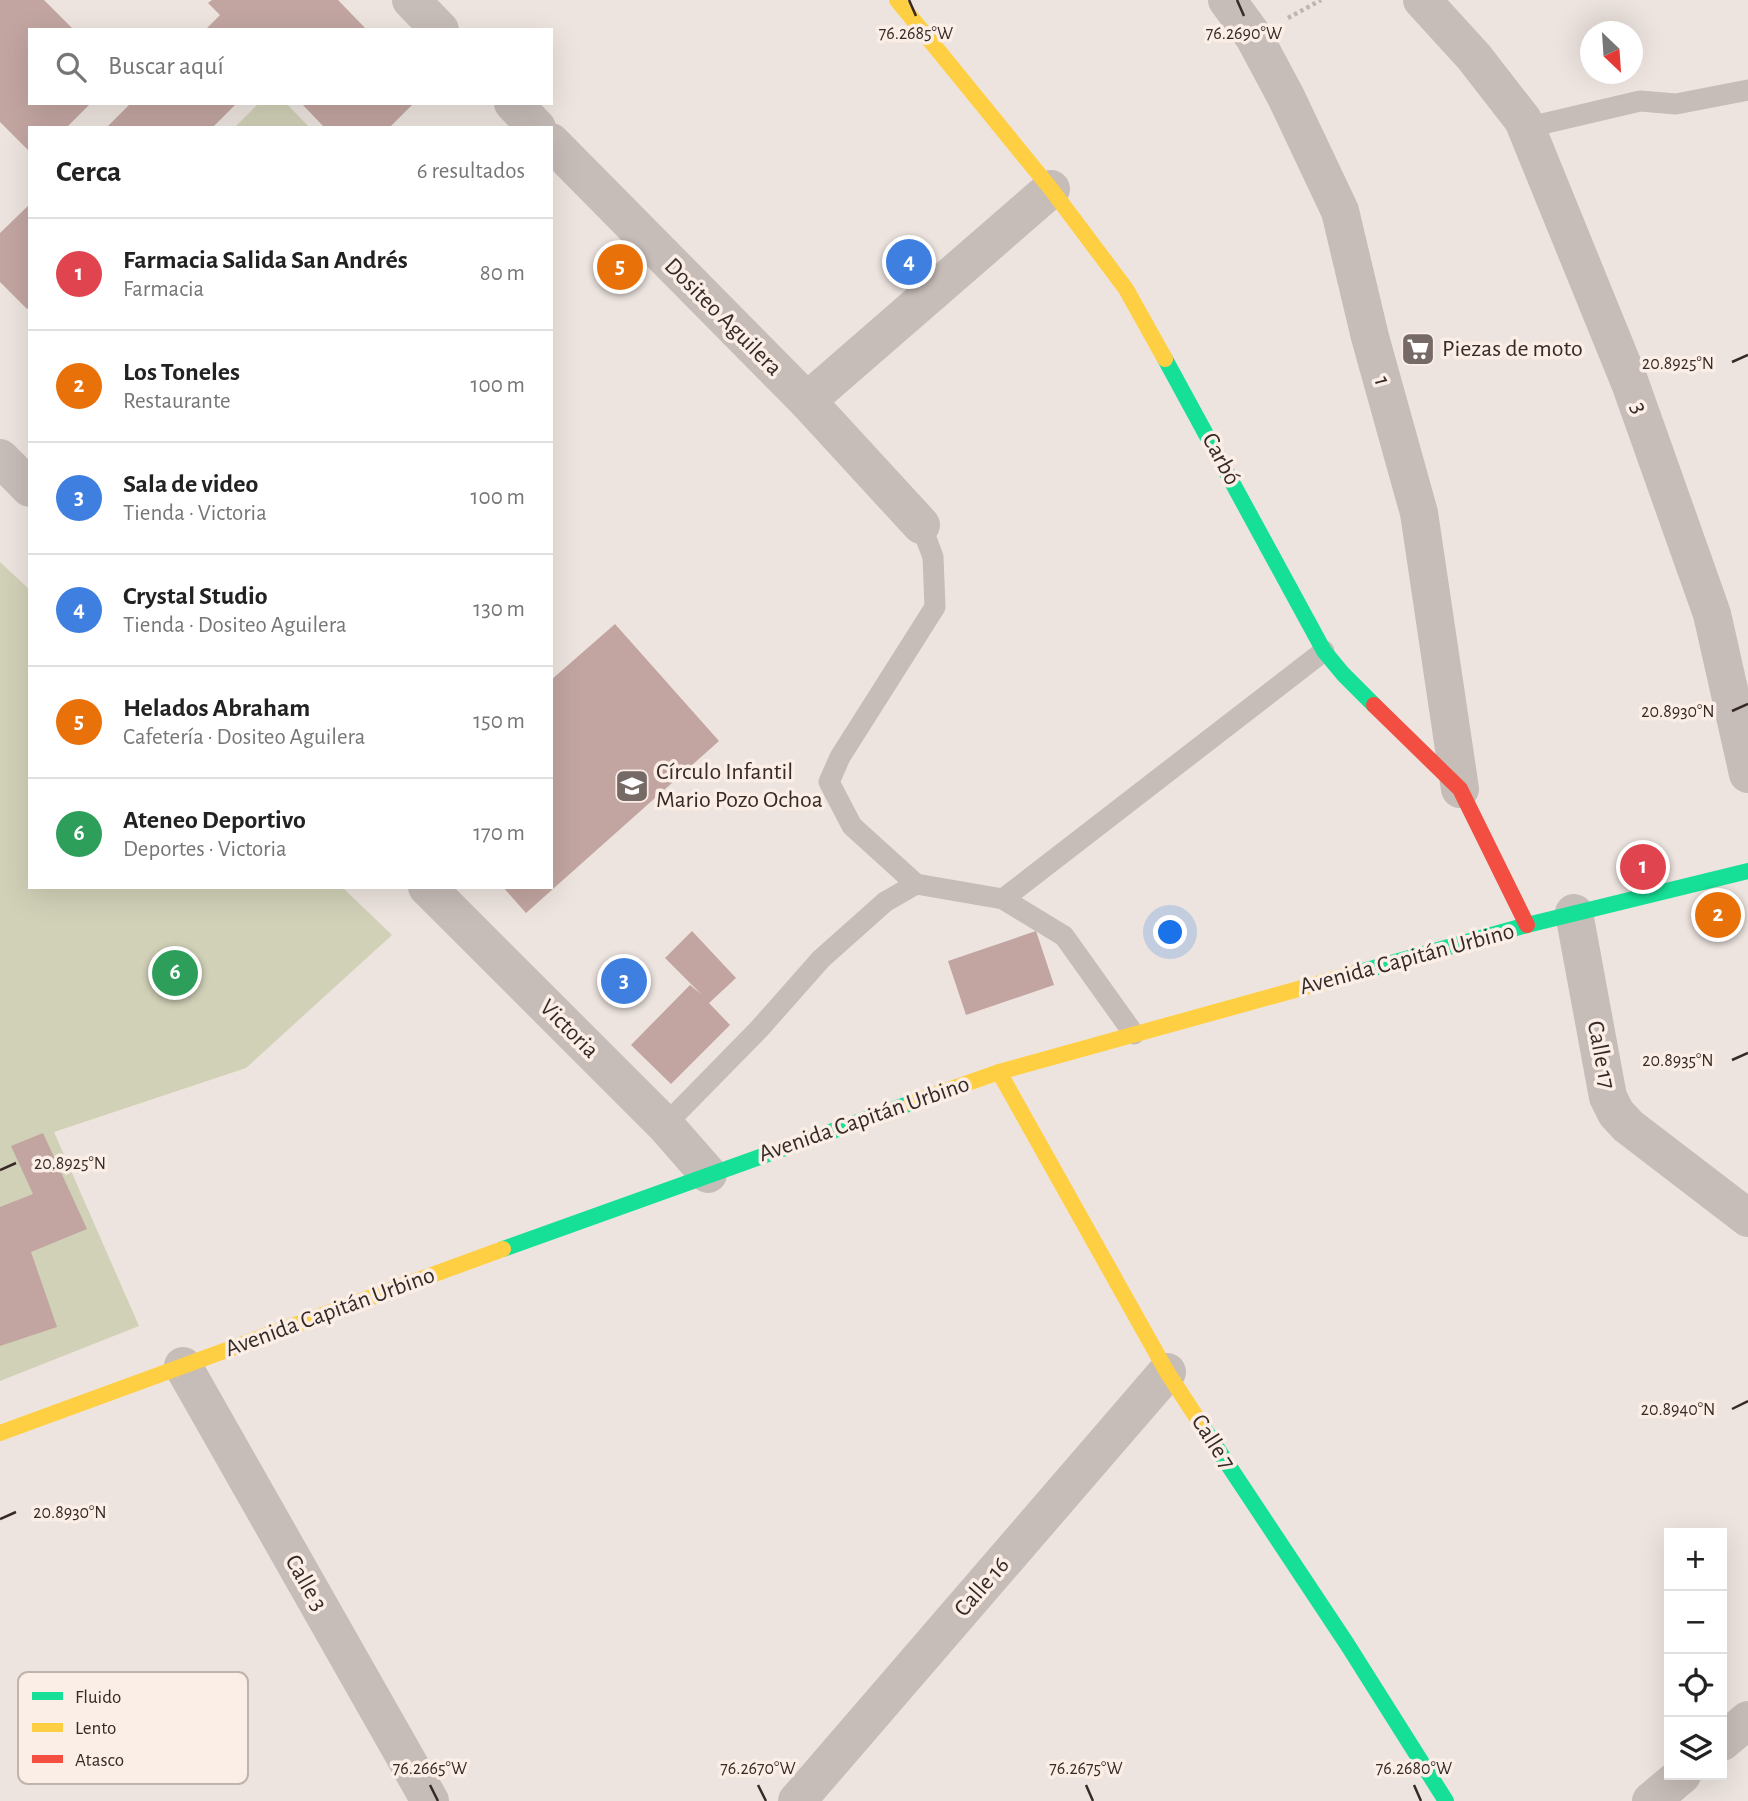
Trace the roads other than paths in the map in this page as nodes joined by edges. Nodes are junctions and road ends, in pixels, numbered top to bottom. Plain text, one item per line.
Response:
1 (411, 0) edge
2 (897, 0) edge
3 (1227, 0) edge
4 (1422, 0) edge
5 (438, 28) edge
6 (1748, 89) edge
7 (515, 105) edge
8 (535, 126) edge
9 (1525, 128) junction
10 (553, 144) edge
11 (1051, 189) junction
12 (807, 401) junction
13 (0, 458) edge
14 (28, 486) edge
15 (920, 526) joint
16 (1324, 651) junction
17 (1748, 774) edge
18 (1460, 789) junction
19 (1748, 871) edge
20 (916, 884) junction
21 (430, 889) edge
22 (1003, 899) junction
23 (1574, 913) junction
24 (1527, 925) junction
25 (1133, 1034) junction
26 (999, 1072) junction
27 (665, 1125) junction
28 (708, 1174) junction
29 (1748, 1218) edge
30 (183, 1366) junction
31 (1167, 1373) junction
32 (0, 1433) edge
33 (1748, 1720) edge
34 (1727, 1738) edge
35 (1676, 1780) edge
36 (430, 1801) edge
37 (797, 1801) edge
38 (1446, 1801) edge
39 (1651, 1801) edge

1 - 5 street
2 - 11 street, Carbó
3 - 18 street, 1
4 - 9 street, 3
6 - 9 lane
7 - 8 street
9 - 17 street, 3
10 - 12 street, Dositeo Aguilera
11 - 12 street
11 - 16 street, Carbó
12 - 15 street, Dositeo Aguilera
13 - 14 street
15 - 20 lane, Dositeo Aguilera
16 - 18 street, Carbó
16 - 22 lane
18 - 24 street, Carbó
19 - 23 street, Avenida Capitán Urbino
20 - 22 lane
20 - 27 lane
21 - 27 street, Victoria
22 - 25 lane
23 - 24 street, Avenida Capitán Urbino
23 - 29 street, Calle 17
24 - 25 street, Avenida Capitán Urbino
25 - 26 street, Avenida Capitán Urbino
26 - 28 street, Avenida Capitán Urbino
26 - 31 street, Calle 7
27 - 28 street, Victoria
28 - 30 street, Avenida Capitán Urbino
30 - 32 street, Avenida Capitán Urbino
30 - 36 street, Calle 3
31 - 37 street, Calle 16
31 - 38 street, Calle 7
33 - 34 street
35 - 39 street

